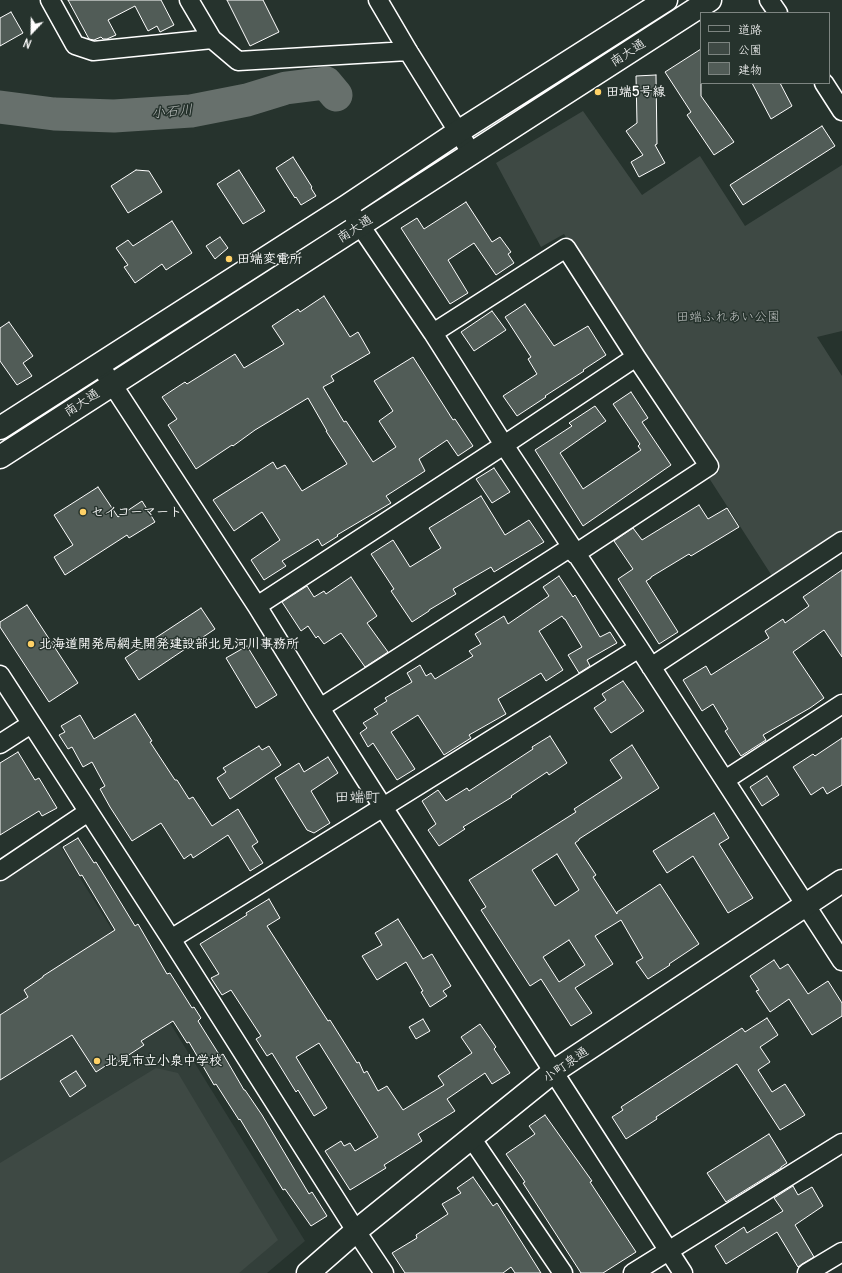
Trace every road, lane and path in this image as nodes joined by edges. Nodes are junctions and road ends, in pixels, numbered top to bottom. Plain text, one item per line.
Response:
1 (50, 0) edge
2 (189, 0) edge
3 (378, 0) edge
4 (666, 0) edge
5 (710, 0) edge
6 (769, 0) edge
7 (777, 12) edge
8 (212, 39) junction
9 (408, 51) junction
10 (832, 88) edge
11 (842, 111) edge
12 (458, 132) junction
13 (472, 154) junction
14 (347, 206) junction
15 (360, 226) junction
16 (433, 333) junction
17 (636, 357) junction
18 (99, 364) junction
19 (112, 384) junction
20 (0, 428) edge
21 (504, 445) junction
22 (0, 457) edge
23 (842, 541) edge
24 (573, 550) junction
25 (257, 606) junction
26 (639, 648) junction
27 (651, 667) junction
28 (0, 675) edge
29 (842, 704) edge
30 (320, 708) junction
31 (31, 724) junction
32 (0, 744) edge
33 (725, 780) junction
34 (383, 807) junction
35 (88, 812) junction
36 (0, 871) edge
37 (842, 881) edge
38 (805, 905) junction
39 (171, 939) junction
40 (842, 961) edge
41 (554, 1072) junction
42 (472, 1139) junction
43 (842, 1143) edge
44 (356, 1231) junction
45 (668, 1251) junction
46 (842, 1252) edge
47 (308, 1273) edge
48 (384, 1273) edge
49 (563, 1273) edge
50 (633, 1273) edge
51 (683, 1273) edge
52 (807, 1273) edge

1 - 8 street
2 - 8 street
3 - 9 street
4 - 12 street, 南大通
5 - 13 street, 南大通
6 - 7 street
8 - 9 street
9 - 12 street
10 - 11 street
12 - 13 street
12 - 14 street, 南大通
13 - 15 street, 南大通
14 - 15 street
14 - 18 street, 南大通
15 - 16 street
15 - 19 street, 南大通
16 - 17 street
16 - 21 street
17 - 21 street
17 - 24 street
18 - 19 street
18 - 20 street, 南大通
19 - 22 street, 南大通
19 - 25 street
21 - 24 street
21 - 25 street
23 - 27 street
24 - 26 street
24 - 30 street
25 - 30 street
26 - 27 street
26 - 34 street
27 - 33 street
28 - 31 street
29 - 33 street
30 - 34 street
31 - 32 street
31 - 35 street
33 - 38 street
34 - 39 street
34 - 41 street
35 - 36 street
35 - 39 street
37 - 38 street, 小町泉通
38 - 40 street
38 - 41 street, 小町泉通
39 - 44 street
41 - 42 street, 小町泉通
41 - 45 street
42 - 44 street, 小町泉通
42 - 49 street
43 - 45 street
44 - 47 street, 小町泉通
44 - 48 street
45 - 50 street
45 - 51 street
46 - 52 street

